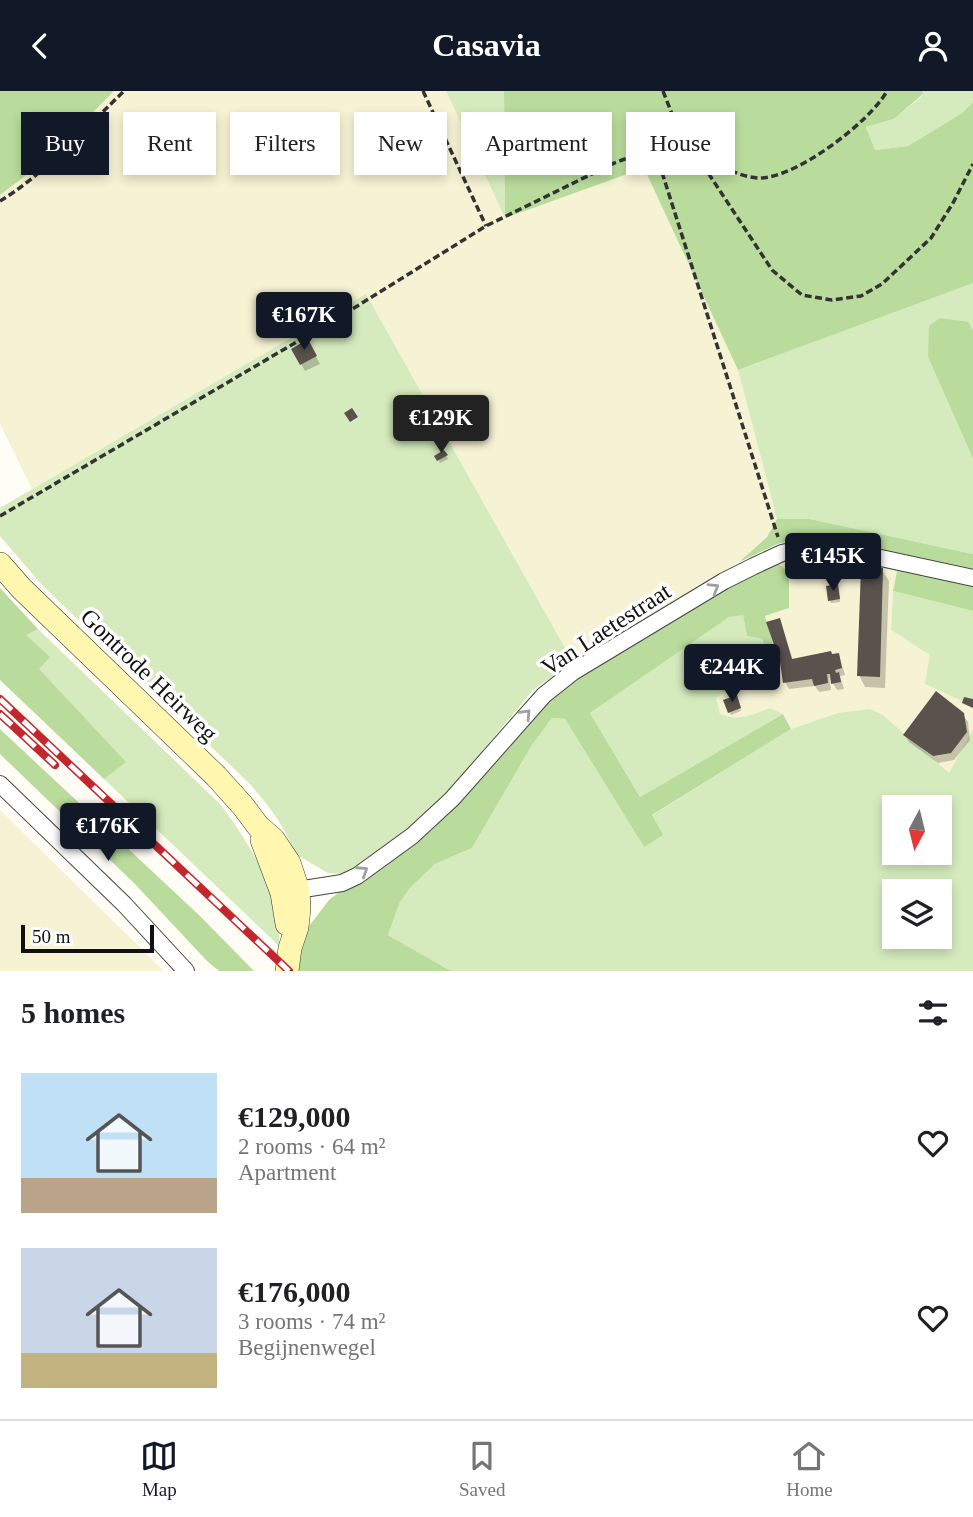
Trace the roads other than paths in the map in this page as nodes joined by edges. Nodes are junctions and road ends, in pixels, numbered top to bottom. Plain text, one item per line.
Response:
1 (0, 563) edge
2 (973, 578) edge
3 (0, 784) edge
4 (290, 891) junction
5 (186, 971) edge
6 (287, 971) edge

1 - 4 street, Gontrode Heirweg
4 -> 2 street, Van Laetestraat
3 - 5 street
4 - 6 street, Gontrode Heirweg

